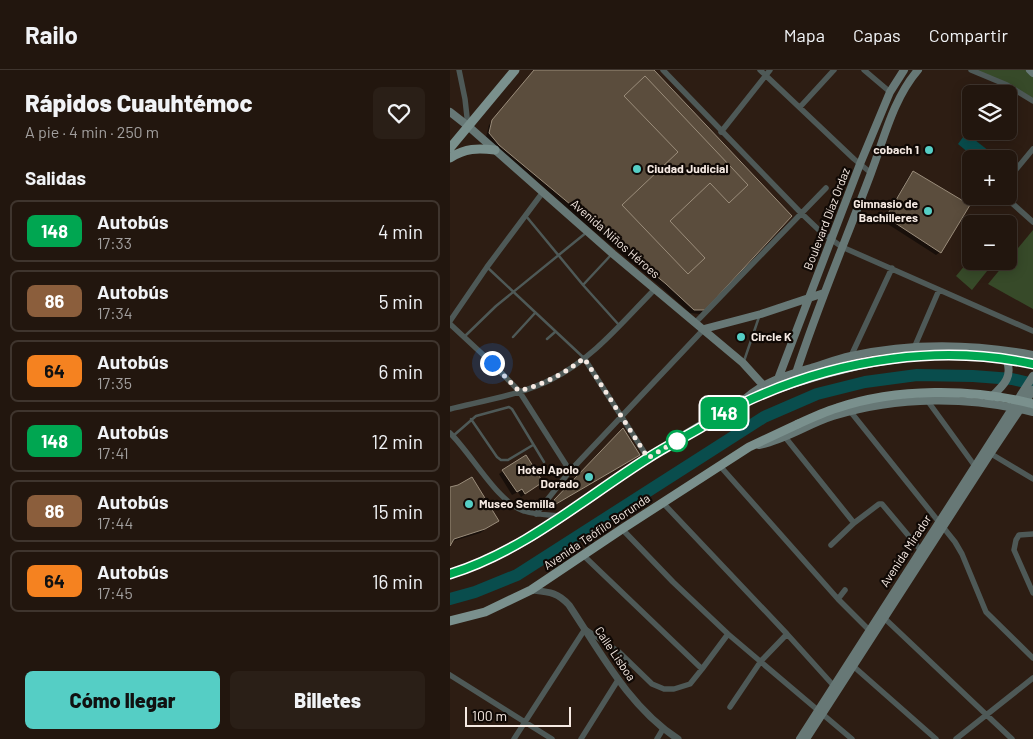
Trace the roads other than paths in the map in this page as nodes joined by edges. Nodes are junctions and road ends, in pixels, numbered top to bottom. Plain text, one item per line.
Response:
1 (459, 70) edge
2 (515, 70) edge
3 (663, 70) edge
4 (760, 70) edge
5 (770, 70) edge
6 (834, 70) edge
7 (864, 70) edge
8 (904, 70) edge
9 (918, 70) edge
10 (971, 70) edge
11 (1030, 70) edge
12 (1033, 73) edge
13 (766, 76) junction
14 (890, 92) junction
15 (1033, 101) edge
16 (800, 107) junction
17 (450, 112) edge
18 (468, 126) junction
19 (721, 132) junction
20 (450, 148) edge
21 (1033, 149) edge
22 (495, 150) junction
23 (450, 158) edge
24 (860, 164) junction
25 (1017, 168) edge
26 (871, 173) junction
27 (826, 188) dead end
28 (543, 192) junction
29 (1014, 205) edge
30 (801, 213) junction
31 (525, 215) junction
32 (1033, 222) edge
33 (588, 231) junction
34 (831, 241) junction
35 (842, 247) junction
36 (558, 254) junction
37 (613, 254) junction
38 (487, 267) junction
39 (892, 268) junction
40 (583, 284) junction
41 (655, 289) junction
42 (939, 290) junction
43 (513, 292) junction
44 (824, 293) junction
45 (810, 297) junction
46 (535, 313) junction
47 (760, 314) junction
48 (696, 322) junction
49 (450, 323) edge
50 (619, 325) junction
51 (704, 329) junction
52 (1033, 331) edge
53 (555, 332) junction
54 (464, 337) junction
55 (513, 337) dead end
56 (547, 339) dead end
57 (914, 348) junction
58 (1002, 350) junction
59 (1033, 355) edge
60 (851, 356) junction
61 (584, 358) junction
62 (743, 363) junction
63 (1033, 364) edge
64 (796, 373) junction
65 (1033, 376) edge
66 (778, 378) junction
67 (763, 385) junction
68 (519, 391) junction
69 (1029, 396) edge
70 (927, 400) junction
71 (986, 402) junction
72 (739, 405) junction
73 (1017, 408) junction
74 (450, 409) edge
75 (850, 411) junction
76 (1033, 412) edge
77 (622, 416) junction
78 (471, 419) junction
79 (452, 434) edge
80 (785, 437) junction
81 (533, 445) junction
82 (750, 447) junction
83 (987, 452) junction
84 (648, 458) junction
85 (544, 462) dead end
86 (720, 466) junction
87 (977, 468) junction
88 (570, 471) junction
89 (1033, 479) edge
90 (662, 503) junction
91 (536, 514) junction
92 (564, 517) junction
93 (854, 523) junction
94 (941, 524) junction
95 (622, 529) junction
96 (1033, 534) edge
97 (831, 545) dead end
98 (922, 553) junction
99 (584, 556) junction
100 (450, 574) edge
101 (531, 590) junction
102 (845, 590) dead end
103 (1033, 593) edge
104 (838, 599) junction
105 (882, 616) junction
106 (450, 621) edge
107 (585, 628) junction
108 (869, 630) junction
109 (728, 634) junction
110 (787, 634) junction
111 (1033, 658) edge
112 (761, 661) junction
113 (851, 664) junction
114 (702, 670) junction
115 (450, 675) edge
116 (1033, 678) edge
117 (618, 680) junction
118 (833, 685) junction
119 (730, 707) dead end
120 (820, 712) junction
121 (988, 715) junction
122 (525, 722) junction
123 (663, 730) junction
124 (514, 739) edge
125 (552, 739) edge
126 (582, 739) edge
127 (657, 739) edge
128 (678, 739) edge
129 (800, 739) edge
130 (806, 739) edge
131 (852, 739) edge
132 (936, 739) edge
133 (956, 739) edge
134 (1012, 739) edge

1 - 18 street
2 - 18 main road
3 - 19 street
4 - 13 street
5 - 13 street
6 - 16 street
7 - 14 street
8 - 14 main road, Boulevard Díaz Ordaz
9 - 26 main road, Boulevard Díaz Ordaz
10 - 15 street
11 - 12 main road
13 - 16 street
13 - 19 street
14 - 24 main road, Boulevard Díaz Ordaz
16 - 24 street
17 - 18 main road, Avenida Niños Héroes
18 - 20 main road
18 - 22 main road, Avenida Niños Héroes
19 - 30 street
21 - 25 street
22 - 23 main road
22 - 28 main road, Avenida Niños Héroes
24 - 26 street
24 - 34 main road, Boulevard Díaz Ordaz
26 - 35 main road, Boulevard Díaz Ordaz
27 - 30 street
28 - 31 street
28 - 33 main road, Avenida Niños Héroes
29 - 32 street
30 - 34 street
30 - 48 street
31 - 36 lane
31 - 38 street
33 - 36 lane
33 - 37 main road, Avenida Niños Héroes
34 - 35 street
34 - 45 main road, Boulevard Díaz Ordaz
35 - 39 street
35 - 44 main road, Boulevard Díaz Ordaz
36 - 40 lane
36 - 43 lane
37 - 40 lane
37 - 41 main road, Avenida Niños Héroes
38 - 43 lane
38 - 49 street
39 - 42 street
39 - 60 street
40 - 50 lane
41 - 48 main road, Avenida Niños Héroes
41 - 50 street
42 - 52 street
42 - 57 street
43 - 46 lane
43 - 54 lane
44 - 45 main road
44 - 64 main road, Boulevard Díaz Ordaz
45 - 47 main road
45 - 66 main road, Boulevard Díaz Ordaz
46 - 53 lane
46 - 55 lane
47 - 51 main road
47 - 62 lane
48 - 51 main road, Avenida Niños Héroes
49 - 54 street
50 - 61 street
51 - 62 main road, Avenida Niños Héroes
51 - 77 street
53 - 56 lane
53 - 61 lane
54 - 68 street
57 - 58 main road
57 - 60 main road
58 - 59 main road
58 - 71 main road
60 - 64 main road
61 - 68 street
61 - 77 street
62 - 67 main road, Avenida Niños Héroes
63 - 72 main road, bridge
64 - 66 main road
65 - 69 main road, Avenida Mirador
66 - 67 main road
67 - 72 main road
68 - 74 street
68 - 88 street
69 - 73 main road, Avenida Mirador
69 - 82 main road, Avenida Teófilo Borunda, bridge
70 - 71 main road, Avenida Teófilo Borunda
70 - 75 main road, Avenida Teófilo Borunda
70 - 87 street
71 - 73 main road, Avenida Teófilo Borunda
72 - 84 main road
73 - 76 main road, Avenida Teófilo Borunda
73 - 83 main road, Avenida Mirador
75 - 80 main road, Avenida Teófilo Borunda
75 - 94 street
77 - 84 street
77 - 88 street
78 - 79 lane
78 - 81 lane
78 - 81 lane
79 - 91 street
80 - 82 main road, Avenida Teófilo Borunda
80 - 93 street
81 - 85 lane
82 - 86 main road, Avenida Teófilo Borunda
83 - 87 main road, Avenida Mirador
83 - 89 street
84 - 92 main road
86 - 90 main road, Avenida Teófilo Borunda
86 - 104 street
87 - 94 main road, Avenida Mirador
88 - 91 street
90 - 95 main road, Avenida Teófilo Borunda
90 - 110 street
91 - 92 street
92 - 100 main road
93 - 97 street
93 - 98 street
94 - 98 main road, Avenida Mirador
94 - 111 street
95 - 99 main road, Avenida Teófilo Borunda
95 - 109 street
96 - 103 street
98 - 105 main road, Avenida Mirador
99 - 101 main road, Avenida Teófilo Borunda
99 - 114 street
101 - 106 main road, Avenida Teófilo Borunda
101 - 107 street, Calle Lisboa
102 - 104 street
104 - 108 street
105 - 108 main road, Avenida Mirador
105 - 113 main road, Avenida Mirador
105 - 121 street
107 - 114 street
107 - 117 street, Calle Lisboa
107 - 122 street
108 - 113 main road, Avenida Mirador
109 - 112 street
109 - 114 street
110 - 112 street
110 - 118 street
112 - 119 street
112 - 120 street
113 - 118 main road, Avenida Mirador
113 - 120 main road, Avenida Mirador
113 - 132 street
115 - 122 street
116 - 121 street
117 - 123 street, Calle Lisboa
117 - 126 street
118 - 120 main road, Avenida Mirador
120 - 129 main road, Avenida Mirador
120 - 130 main road, Avenida Mirador
120 - 131 street
121 - 133 street
121 - 134 street
122 - 124 street
122 - 125 street
123 - 127 street
123 - 128 street, Calle Lisboa

